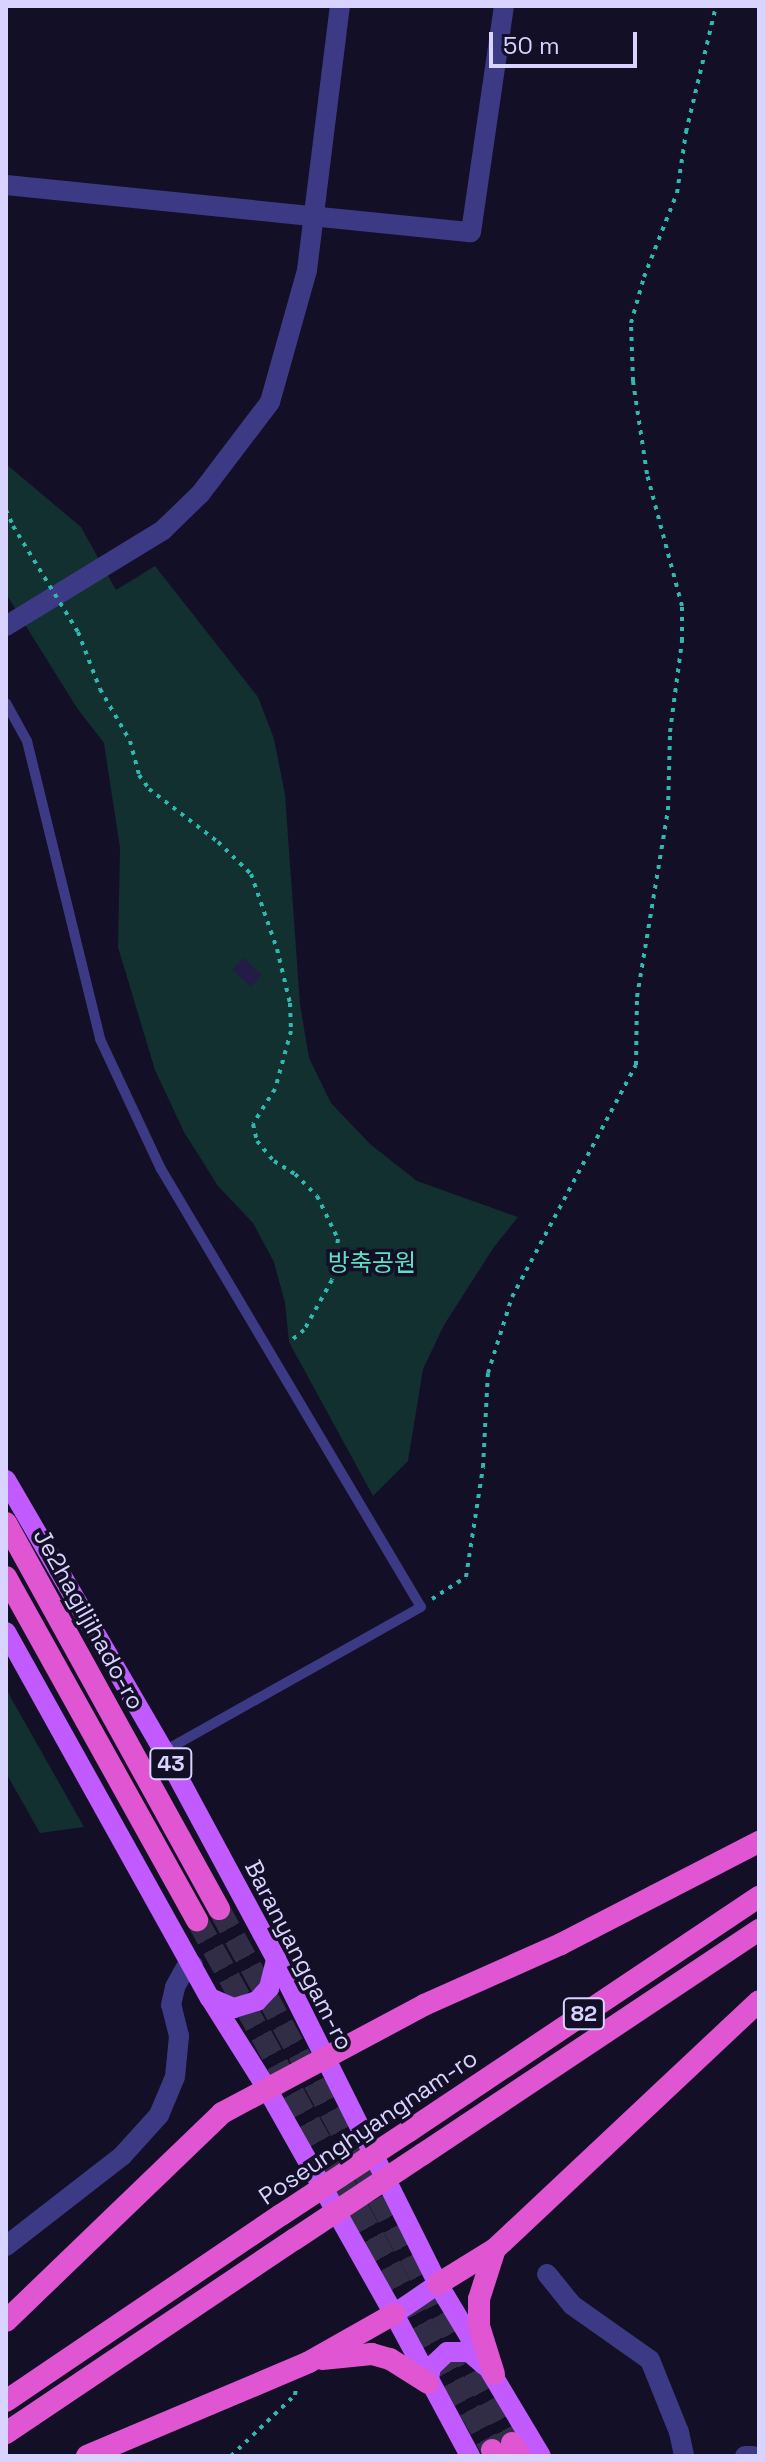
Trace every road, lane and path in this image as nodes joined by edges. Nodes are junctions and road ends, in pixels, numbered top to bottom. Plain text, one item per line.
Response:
1 (340, 6) edge
2 (504, 6) edge
3 (716, 6) edge
4 (6, 185) edge
5 (311, 216) junction
6 (6, 510) edge
7 (6, 626) edge
8 (6, 703) edge
9 (289, 1342) dead end
10 (6, 1480) edge
11 (6, 1523) edge
12 (6, 1577) edge
13 (421, 1607) junction
14 (6, 1632) edge
15 (164, 1751) junction
16 (759, 1842) edge
17 (759, 1897) edge
18 (219, 1909) tunnel mouth
19 (197, 1920) tunnel mouth
20 (759, 1930) edge
21 (276, 1959) junction
22 (193, 1965) junction
23 (210, 1998) junction
24 (759, 2001) edge
25 (322, 2056) junction
26 (266, 2087) junction
27 (6, 2246) edge
28 (495, 2249) junction
29 (547, 2274) dead end
30 (438, 2284) junction
31 (394, 2314) junction
32 (6, 2321) edge
33 (304, 2364) junction
34 (494, 2374) junction
35 (428, 2383) junction
36 (6, 2401) edge
37 (6, 2433) edge
38 (87, 2456) edge
39 (231, 2456) edge
40 (470, 2456) edge
41 (541, 2456) edge
42 (684, 2456) edge
43 (745, 2456) edge
44 (753, 2456) edge

1 - 5 street
2 - 5 street
3 - 13 path
4 - 5 street
5 - 7 street
6 - 9 path, bridge
8 - 13 lane
10 - 15 main road, Baranyanggam-ro / 43
11 - 18 highway, Je2hagiljihado-ro
12 - 19 highway
13 - 15 lane
14 - 22 main road
15 - 21 main road, Baranyanggam-ro / 43
16 - 25 highway
17 - 36 highway, Poseunghyangnam-ro / 82, bridge
20 - 37 highway, 82, bridge
21 - 23 main road
21 - 25 main road, Baranyanggam-ro / 43
22 - 23 main road
22 - 27 street
23 - 26 main road
24 - 28 highway
25 - 26 highway
25 - 30 main road, Baranyanggam-ro / 43
26 - 31 main road
26 - 32 highway
28 - 30 highway
28 - 34 highway
29 - 42 street
30 - 31 main road
30 - 34 main road, Baranyanggam-ro / 43
31 - 33 highway
31 - 35 main road
33 - 35 highway
33 - 38 highway
33 - 39 path
34 - 35 main road
34 - 41 main road, Baranyanggam-ro / 43
35 - 40 main road
43 - 44 street

